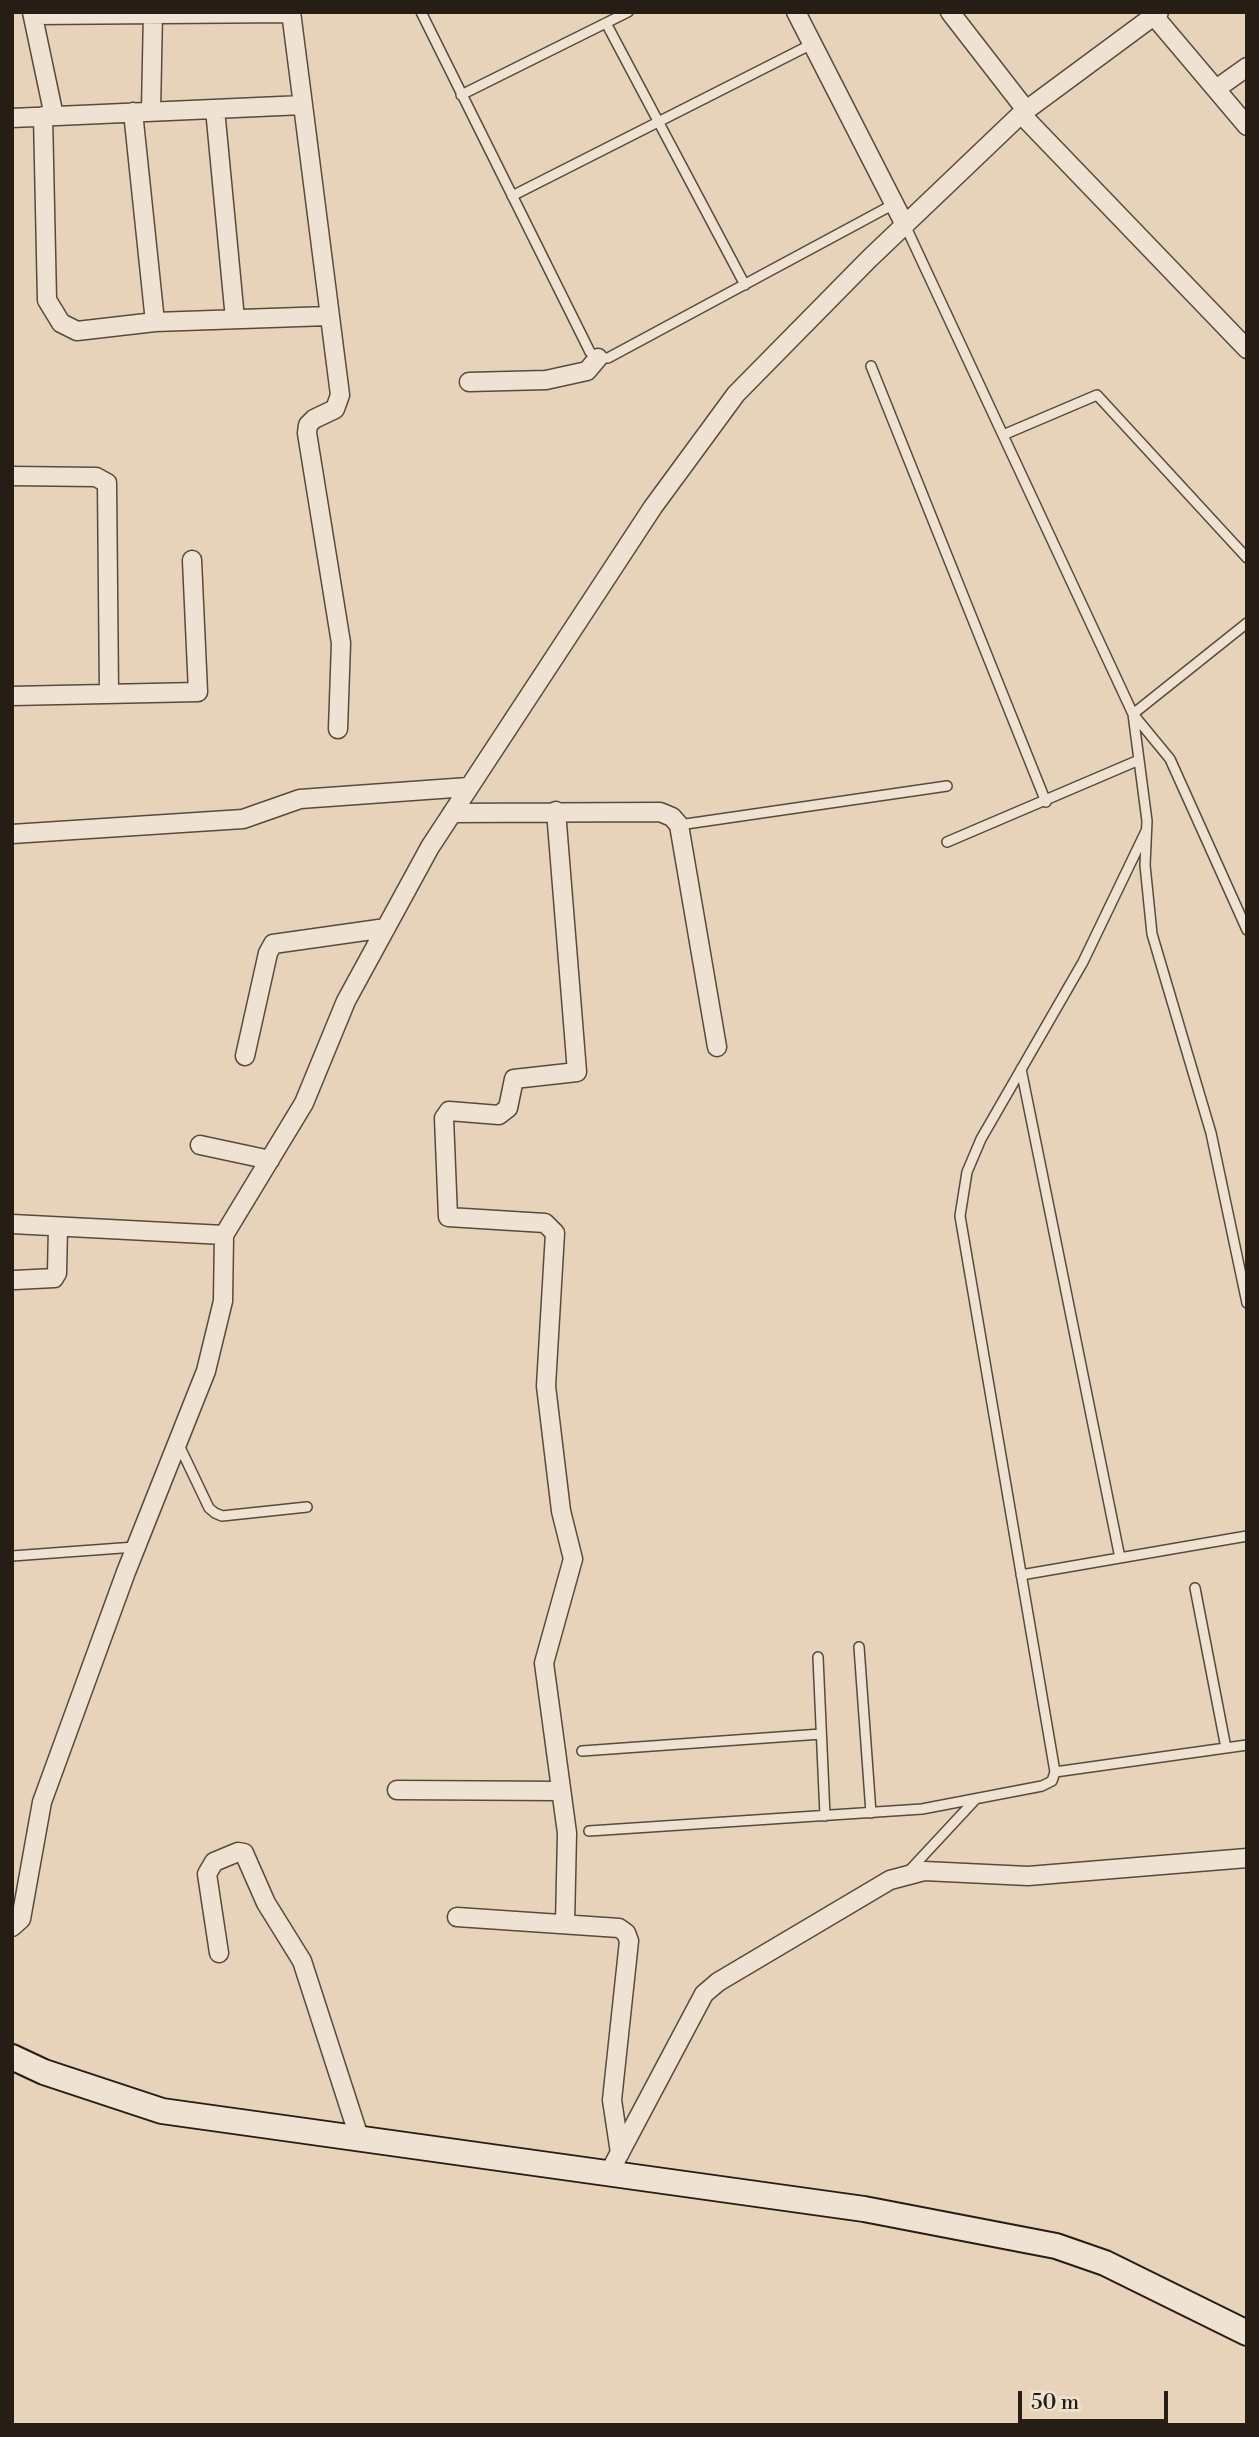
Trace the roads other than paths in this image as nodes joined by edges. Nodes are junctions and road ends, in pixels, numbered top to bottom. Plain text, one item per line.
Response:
1 (153, 12) edge
2 (421, 12) edge
3 (628, 12) edge
4 (796, 12) edge
5 (950, 12) edge
6 (32, 13) edge
7 (291, 13) edge
8 (1157, 14) edge
9 (614, 15) edge
10 (606, 23) junction
11 (812, 44) junction
12 (1247, 67) edge
13 (1216, 89) junction
14 (461, 95) junction
15 (303, 105) junction
16 (215, 108) junction
17 (151, 111) junction
18 (132, 112) junction
19 (1023, 112) junction
20 (48, 116) junction
21 (12, 118) edge
22 (660, 121) junction
23 (1247, 126) edge
24 (512, 196) junction
25 (894, 204) junction
26 (905, 225) junction
27 (745, 285) junction
28 (328, 316) junction
29 (235, 319) junction
30 (155, 322) junction
31 (1247, 349) edge
32 (598, 358) junction
33 (871, 366) dead end
34 (469, 382) dead end
35 (1003, 435) junction
36 (12, 476) edge
37 (1247, 558) edge
38 (192, 560) dead end
39 (1247, 624) edge
40 (109, 694) junction
41 (12, 696) edge
42 (1133, 714) junction
43 (338, 729) dead end
44 (1139, 760) junction
45 (947, 786) dead end
46 (468, 787) junction
47 (1046, 802) junction
48 (556, 811) junction
49 (452, 813) junction
50 (679, 825) junction
51 (1146, 831) junction
52 (12, 834) edge
53 (947, 842) dead end
54 (386, 928) junction
55 (1247, 930) edge
56 (717, 1047) dead end
57 (245, 1056) dead end
58 (1021, 1069) junction
59 (200, 1145) dead end
60 (270, 1160) junction
61 (12, 1224) edge
62 (58, 1227) junction
63 (224, 1235) junction
64 (15, 1280) dead end
65 (1247, 1303) edge
66 (178, 1443) junction
67 (307, 1507) dead end
68 (1247, 1536) edge
69 (135, 1547) junction
70 (12, 1556) edge
71 (1120, 1558) junction
72 (1021, 1575) junction
73 (1195, 1588) dead end
74 (859, 1647) dead end
75 (818, 1657) dead end
76 (821, 1734) junction
77 (1247, 1745) edge
78 (1226, 1748) junction
79 (582, 1751) dead end
80 (1055, 1772) junction
81 (397, 1790) dead end
82 (561, 1791) junction
83 (976, 1799) junction
84 (871, 1813) junction
85 (825, 1816) junction
86 (589, 1831) dead end
87 (1247, 1858) edge
88 (907, 1873) junction
89 (457, 1917) dead end
90 (565, 1924) junction
91 (12, 1927) edge
92 (219, 1954) dead end
93 (12, 2057) edge
94 (359, 2137) junction
95 (615, 2163) junction
96 (1247, 2333) edge

1 - 6 street
1 - 7 street
1 - 17 street
2 - 14 lane
3 - 9 lane
4 - 11 street
5 - 19 street
6 - 20 street
7 - 15 street
8 - 13 street
8 - 19 street
9 - 10 lane
10 - 14 lane
10 - 22 lane
11 - 22 lane
11 - 25 street
12 - 13 street
13 - 23 street
14 - 24 lane
15 - 16 street
15 - 28 street
16 - 17 street
16 - 29 street
17 - 18 street
18 - 20 street
18 - 30 street
19 - 26 street
19 - 31 street
20 - 21 street
20 - 30 street
22 - 24 lane
22 - 27 lane
24 - 32 lane
25 - 26 street
25 - 27 lane
26 - 35 lane
26 - 46 street
27 - 32 lane
28 - 29 street
28 - 43 street
29 - 30 street
32 - 34 street
33 - 47 lane
35 - 37 lane
35 - 42 lane
36 - 40 street
38 - 40 street
39 - 42 lane
40 - 41 street
42 - 44 lane
42 - 55 lane
44 - 47 lane
44 - 51 lane
45 - 50 lane
46 - 49 street
46 - 52 street
47 - 53 lane
48 - 49 street
48 - 50 street
48 - 82 street
49 - 54 street
50 - 56 street
51 - 58 lane
51 - 65 lane
54 - 57 street
54 - 60 street
58 - 71 lane
58 - 72 lane
59 - 60 street
60 - 63 street
61 - 62 street
62 - 63 street
62 - 64 street
63 - 66 street
66 - 67 lane
66 - 69 street
68 - 71 lane
69 - 70 lane
69 - 91 street
71 - 72 lane
72 - 80 lane
73 - 78 lane
74 - 84 lane
75 - 76 lane
76 - 79 lane
76 - 85 lane
77 - 78 lane
78 - 80 lane
80 - 83 lane
81 - 82 street
82 - 90 street
83 - 84 lane
83 - 88 lane
84 - 85 lane
85 - 86 lane
87 - 88 street
88 - 95 street
89 - 90 street
90 - 95 street
92 - 94 street
93 - 94 street
94 - 95 street
95 - 96 street

